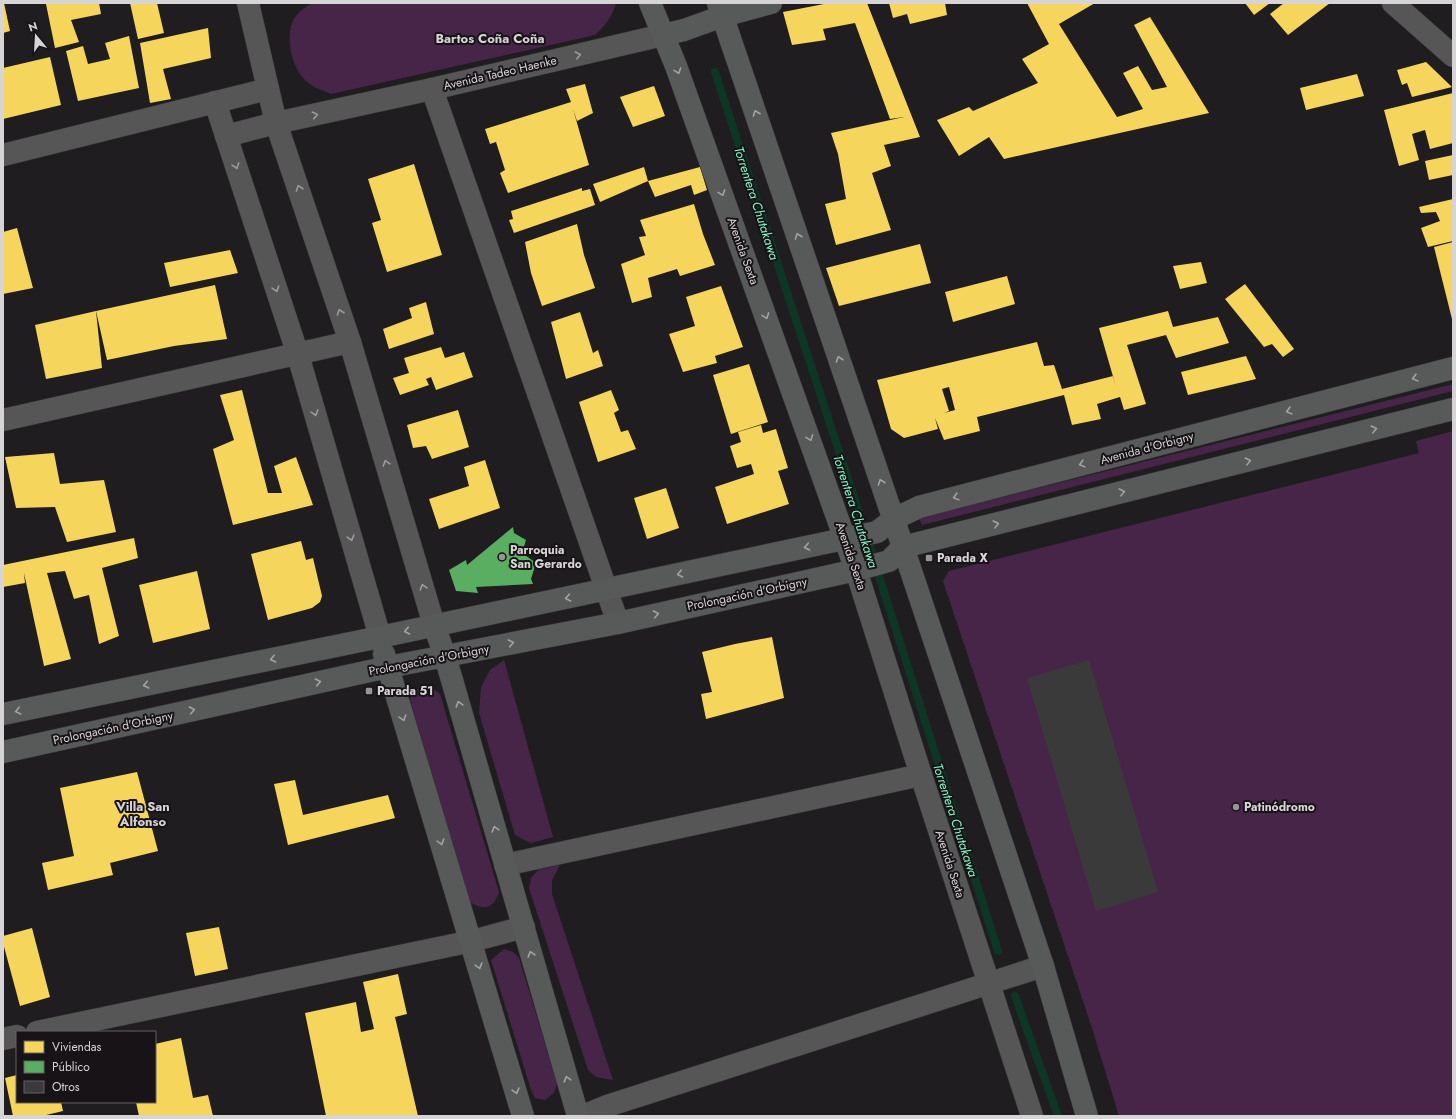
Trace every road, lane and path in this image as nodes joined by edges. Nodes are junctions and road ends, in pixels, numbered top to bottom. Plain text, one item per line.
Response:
1 (248, 3) edge
2 (650, 3) edge
3 (772, 3) edge
4 (1393, 3) edge
5 (716, 14) edge
6 (663, 35) junction
7 (1453, 56) edge
8 (268, 89) junction
9 (432, 89) junction
10 (215, 102) junction
11 (276, 123) junction
12 (226, 136) junction
13 (3, 155) edge
14 (350, 342) junction
15 (298, 355) junction
16 (1453, 368) edge
17 (1453, 409) edge
18 (3, 420) edge
19 (894, 519) junction
20 (847, 539) junction
21 (896, 554) junction
22 (858, 570) junction
23 (606, 590) junction
24 (618, 622) junction
25 (434, 625) junction
26 (380, 637) junction
27 (445, 656) junction
28 (388, 667) junction
29 (3, 714) edge
30 (3, 752) edge
31 (921, 775) junction
32 (505, 865) junction
33 (524, 927) junction
34 (472, 941) junction
35 (1043, 966) junction
36 (1002, 979) junction
37 (42, 1031) edge
38 (16, 1036) edge
39 (3, 1039) edge
40 (608, 1111) edge
41 (523, 1116) edge
42 (578, 1116) edge
43 (583, 1116) edge
44 (1032, 1116) edge
45 (1087, 1116) edge

1 - 8 street
2 - 6 main road, Avenida Sexta
3 - 5 main road, Avenida Tadeo Haenke
4 - 7 street
5 - 6 main road, Avenida Tadeo Haenke
19 -> 5 main road
9 -> 6 street, Avenida Tadeo Haenke
6 -> 20 main road, Avenida Sexta
8 - 10 street
8 - 11 street
11 -> 9 street, Avenida Tadeo Haenke
9 - 23 street
10 - 12 street
10 - 13 street
11 - 12 street, Avenida Tadeo Haenke
14 -> 11 street
12 -> 15 street
14 - 15 street
25 -> 14 street
15 - 18 street
15 -> 26 street
16 -> 19 main road, Avenida d'Orbigny
21 -> 17 main road
19 - 20 main road, Avenida d'Orbigny
19 - 21 main road
20 - 22 main road, Avenida Sexta
20 -> 23 main road
21 - 22 main road
21 - 35 main road
24 -> 22 main road, Prolongación d'Orbigny
22 - 31 street, Avenida Sexta
23 - 24 street
23 -> 25 main road
27 -> 24 main road, Prolongación d'Orbigny
25 -> 26 main road
25 - 27 main road
26 - 28 main road
26 -> 29 main road
27 - 28 main road, Prolongación d'Orbigny
32 -> 27 main road
30 -> 28 main road, Prolongación d'Orbigny
28 -> 34 main road
31 - 32 street
31 - 36 street, Avenida Sexta
32 - 33 main road
33 - 34 street
42 -> 33 main road
34 - 37 street
34 -> 41 main road
35 - 36 street
35 - 45 main road
36 - 40 street
36 - 44 street, Avenida Sexta
38 - 39 street
40 - 43 street

